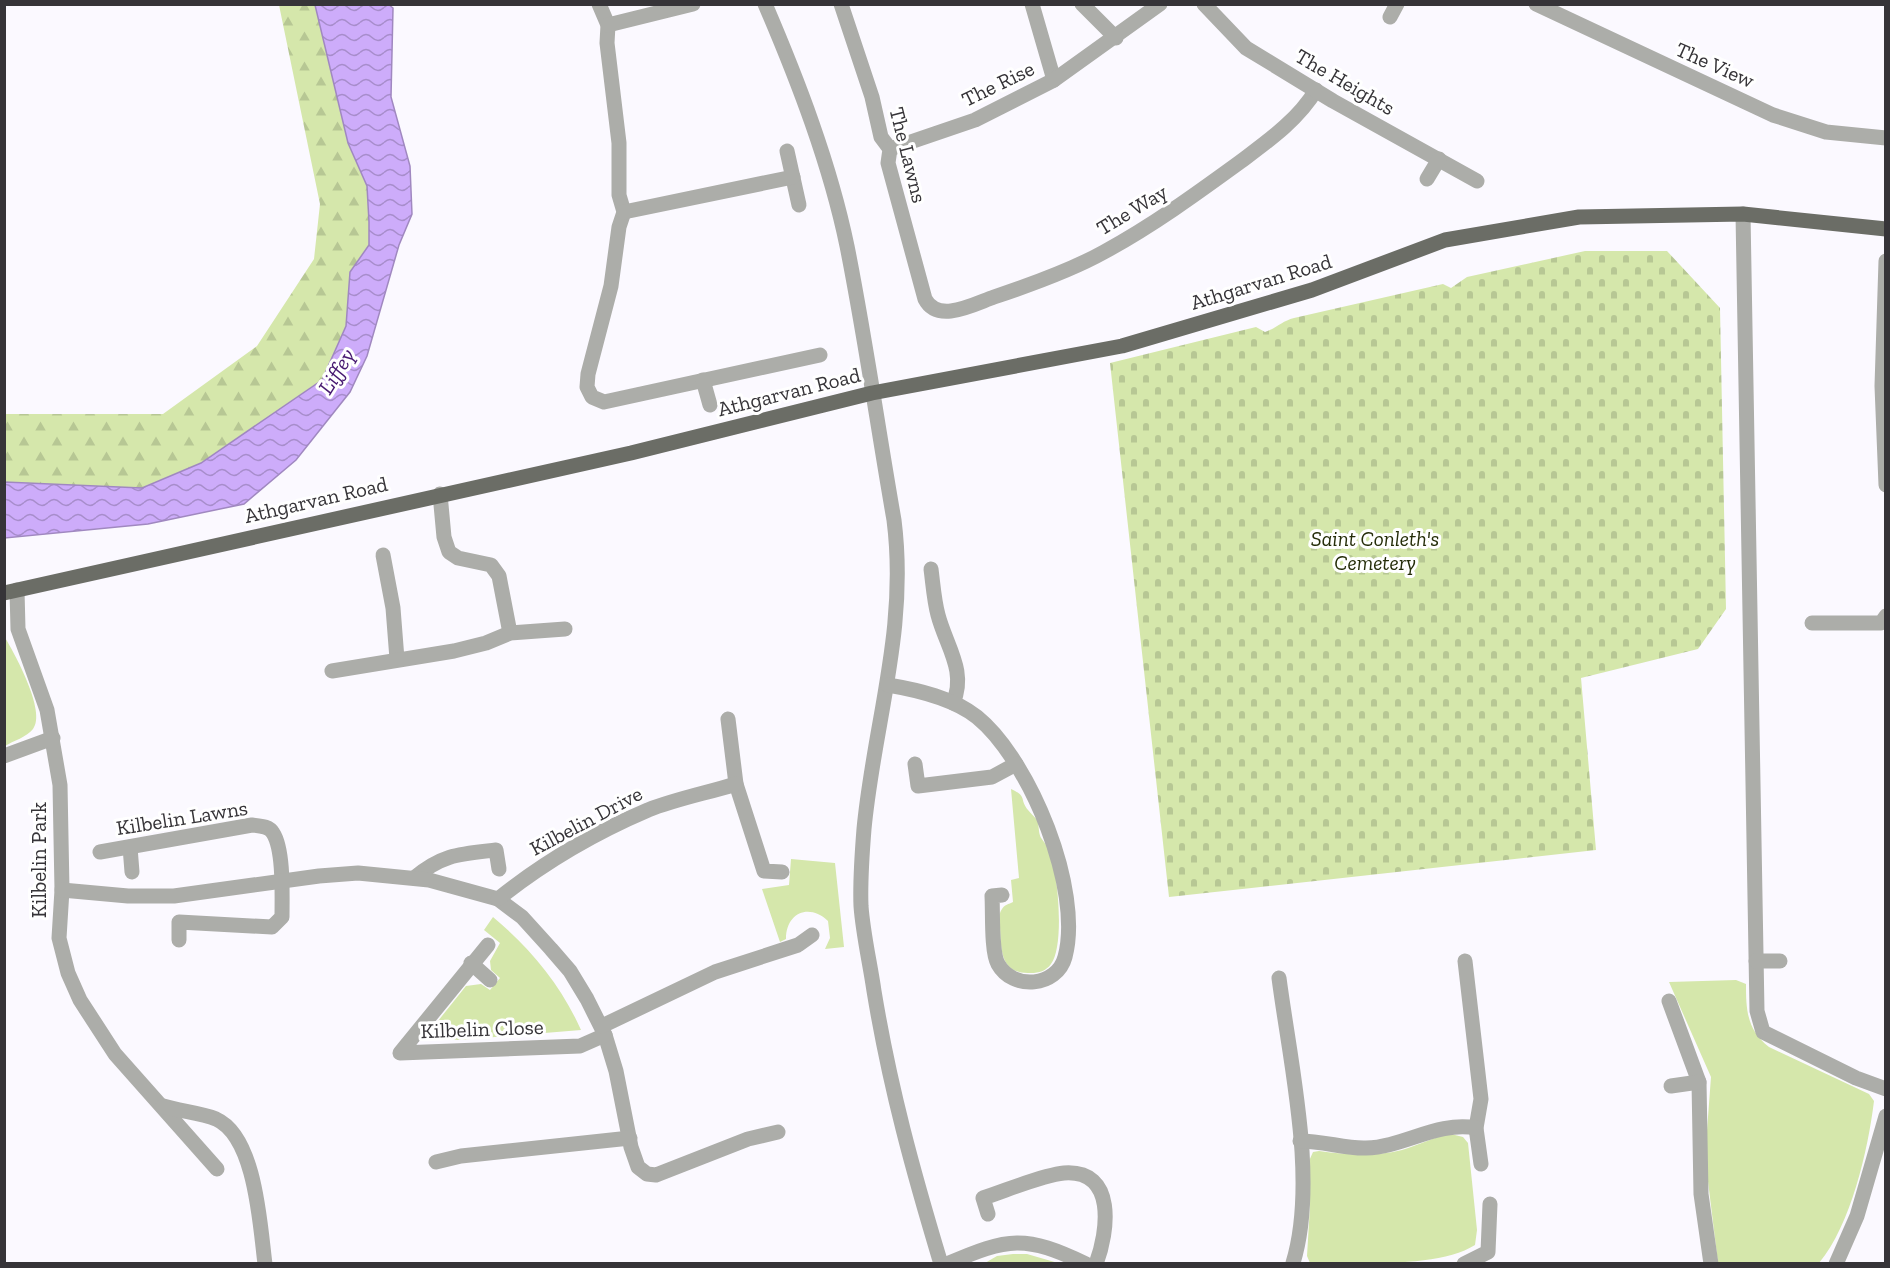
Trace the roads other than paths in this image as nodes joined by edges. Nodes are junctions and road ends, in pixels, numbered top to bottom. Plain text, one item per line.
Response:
1 (599, 4) edge
2 (693, 4) edge
3 (765, 4) edge
4 (841, 4) edge
5 (1032, 4) edge
6 (1082, 4) edge
7 (1160, 4) edge
8 (1204, 4) edge
9 (1536, 4) edge
10 (608, 25) junction
11 (1116, 38) junction
12 (1054, 80) junction
13 (1316, 90) junction
14 (1886, 138) edge
15 (890, 148) junction
16 (787, 151) dead end
17 (1439, 159) junction
18 (793, 177) junction
19 (1427, 179) dead end
20 (1477, 181) dead end
21 (800, 205) dead end
22 (624, 212) junction
23 (1743, 214) junction
24 (1886, 229) edge
25 (1886, 261) edge
26 (938, 312) joint
27 (819, 355) dead end
28 (704, 380) junction
29 (872, 393) junction
30 (710, 405) dead end
31 (1886, 485) edge
32 (440, 494) junction
33 (389, 563) dead end
34 (931, 568) dead end
35 (11, 591) edge
36 (1886, 616) edge
37 (1812, 623) dead end
38 (565, 629) dead end
39 (510, 633) junction
40 (397, 659) junction
41 (333, 672) dead end
42 (888, 685) junction
43 (953, 703) junction
44 (728, 719) dead end
45 (53, 738) junction
46 (4, 756) edge
47 (915, 764) dead end
48 (1016, 764) junction
49 (736, 784) junction
50 (130, 847) junction
51 (100, 852) dead end
52 (499, 869) dead end
53 (132, 872) dead end
54 (782, 872) dead end
55 (414, 878) junction
56 (280, 882) junction
57 (62, 891) junction
58 (1002, 895) dead end
59 (498, 899) junction
60 (812, 935) dead end
61 (178, 940) dead end
62 (488, 945) dead end
63 (1465, 961) dead end
64 (1756, 961) junction
65 (1780, 961) dead end
66 (471, 963) junction
67 (1279, 978) dead end
68 (490, 980) dead end
69 (1669, 1001) dead end
70 (604, 1030) junction
71 (1699, 1082) junction
72 (1671, 1086) dead end
73 (1886, 1089) edge
74 (160, 1104) junction
75 (1886, 1116) edge
76 (1476, 1128) junction
77 (778, 1132) dead end
78 (630, 1138) junction
79 (1300, 1142) junction
80 (436, 1162) dead end
81 (1481, 1164) dead end
82 (218, 1168) dead end
83 (1490, 1204) dead end
84 (988, 1214) dead end
85 (1490, 1258) edge
86 (265, 1263) edge
87 (941, 1263) edge
88 (947, 1263) edge
89 (1086, 1263) edge
90 (1096, 1263) edge
91 (1292, 1263) edge
92 (1464, 1263) edge
93 (1711, 1263) edge
94 (1836, 1263) edge

1 - 10 street
2 - 10 street
3 - 29 street
4 - 15 street, The Lawns
5 - 12 street
6 - 11 street
7 - 11 street, The Rise
8 - 13 street, The Heights
9 - 14 street, The View
10 - 22 street
11 - 12 street, The Rise
12 - 15 street, The Rise
13 - 17 street, The Heights
13 - 26 street, The Way
15 - 26 street, The Lawns
16 - 18 street
17 - 19 street
17 - 20 street, The Heights
18 - 21 street
18 - 22 street
22 - 28 street
23 - 24 main road, Athgarvan Road
23 - 29 main road, Athgarvan Road
23 - 64 street
25 - 31 street
27 - 28 street
28 - 30 street
29 - 32 main road, Athgarvan Road
29 - 42 street
32 - 35 main road, Athgarvan Road
32 - 39 street
33 - 40 street
34 - 43 street
35 - 45 street, Kilbelin Park
36 - 37 street
38 - 39 street
39 - 40 street
40 - 41 street
42 - 43 street
42 - 87 street
43 - 48 street
44 - 49 street
45 - 46 street
45 - 57 street, Kilbelin Park
47 - 48 street
48 - 58 street
49 - 54 street
49 - 59 street, Kilbelin Drive
50 - 51 street, Kilbelin Lawns
50 - 53 street
50 - 56 street, Kilbelin Lawns
52 - 55 street
55 - 56 street
55 - 59 street
56 - 57 street
56 - 61 street, Kilbelin Lawns
57 - 74 street, Kilbelin Park
59 - 70 street
60 - 70 street
62 - 66 street, Kilbelin Close
63 - 76 street
64 - 65 street
64 - 73 street
66 - 68 street
66 - 70 street, Kilbelin Close
67 - 79 street
69 - 71 street
70 - 78 street
71 - 72 street
71 - 93 street
74 - 82 street, Kilbelin Park
74 - 86 street
75 - 94 street
76 - 79 street
76 - 81 street
77 - 78 street
78 - 80 street
79 - 91 street
83 - 85 street
84 - 90 street
85 - 92 street
88 - 89 street

